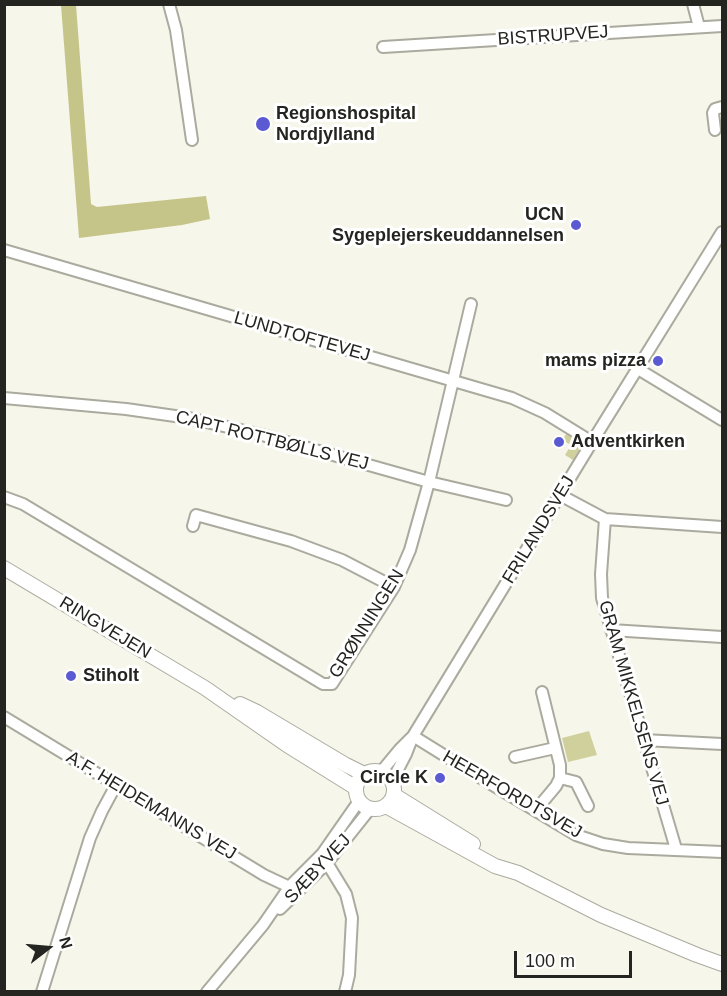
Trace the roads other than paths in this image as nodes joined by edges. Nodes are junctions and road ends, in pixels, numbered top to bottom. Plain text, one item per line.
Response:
1 (170, 4) edge
2 (693, 4) edge
3 (723, 26) edge
4 (699, 27) junction
5 (383, 47) dead end
6 (723, 107) edge
7 (715, 130) dead end
8 (192, 140) dead end
9 (723, 232) edge
10 (4, 250) edge
11 (471, 304) dead end
12 (638, 369) junction
13 (453, 381) junction
14 (4, 398) edge
15 (721, 416) edge
16 (592, 442) junction
17 (429, 482) junction
18 (561, 495) junction
19 (4, 497) edge
20 (506, 500) dead end
21 (605, 519) junction
22 (193, 526) dead end
23 (723, 527) edge
24 (4, 568) edge
25 (394, 587) junction
26 (611, 630) junction
27 (723, 637) edge
28 (205, 688) junction
29 (542, 692) dead end
30 (4, 717) edge
31 (413, 736) junction
32 (643, 740) junction
33 (723, 744) edge
34 (555, 748) junction
35 (515, 757) dead end
36 (364, 774) junction
37 (560, 778) junction
38 (116, 785) junction
39 (388, 789) junction
40 (357, 794) junction
41 (588, 806) dead end
42 (370, 809) junction
43 (536, 810) junction
44 (676, 849) junction
45 (723, 852) edge
46 (325, 858) junction
47 (294, 889) junction
48 (723, 964) edge
49 (42, 992) edge
50 (207, 992) edge
51 (345, 992) edge

1 - 8 street
2 - 4 street
3 - 4 street, BISTRUPVEJ
4 - 5 street, BISTRUPVEJ
6 - 7 street
9 - 12 street, FRILANDSVEJ
10 - 13 street, LUNDTOFTEVEJ
11 - 13 street, GRØNNINGEN
12 - 15 street
12 - 16 street, FRILANDSVEJ
13 - 16 street, LUNDTOFTEVEJ
13 - 17 street, GRØNNINGEN
14 - 17 street, CAPT ROTTBØLLS VEJ
16 - 18 street, FRILANDSVEJ
17 - 20 street, CAPT ROTTBØLLS VEJ
17 - 25 street, GRØNNINGEN
18 - 21 street
18 - 31 street, FRILANDSVEJ
19 - 25 street, GRØNNINGEN
21 - 23 street
21 - 26 street, GRAM MIKKELSENS VEJ
22 - 25 street
24 - 28 main road, RINGVEJEN
26 - 27 street
26 - 32 street, GRAM MIKKELSENS VEJ
28 - 36 main road, RINGVEJEN
28 - 40 main road, RINGVEJEN
29 - 34 street
30 - 38 street, A.F. HEIDEMANNS VEJ
31 - 39 street, FRILANDSVEJ
31 - 43 street, HEERFORDTSVEJ
32 - 33 street
32 - 44 street, GRAM MIKKELSENS VEJ
34 - 35 street
34 - 37 street
36 - 39 main road
36 - 40 main road
37 - 41 street
37 - 43 street
38 - 47 street, A.F. HEIDEMANNS VEJ
38 - 49 street
39 - 42 main road
39 - 48 main road
40 - 42 main road
40 - 46 street, SÆBYVEJ
42 - 46 street, SÆBYVEJ
43 - 44 street, HEERFORDTSVEJ
44 - 45 street, HEERFORDTSVEJ
46 - 47 street, SÆBYVEJ
46 - 51 street
47 - 50 street, SÆBYVEJ

